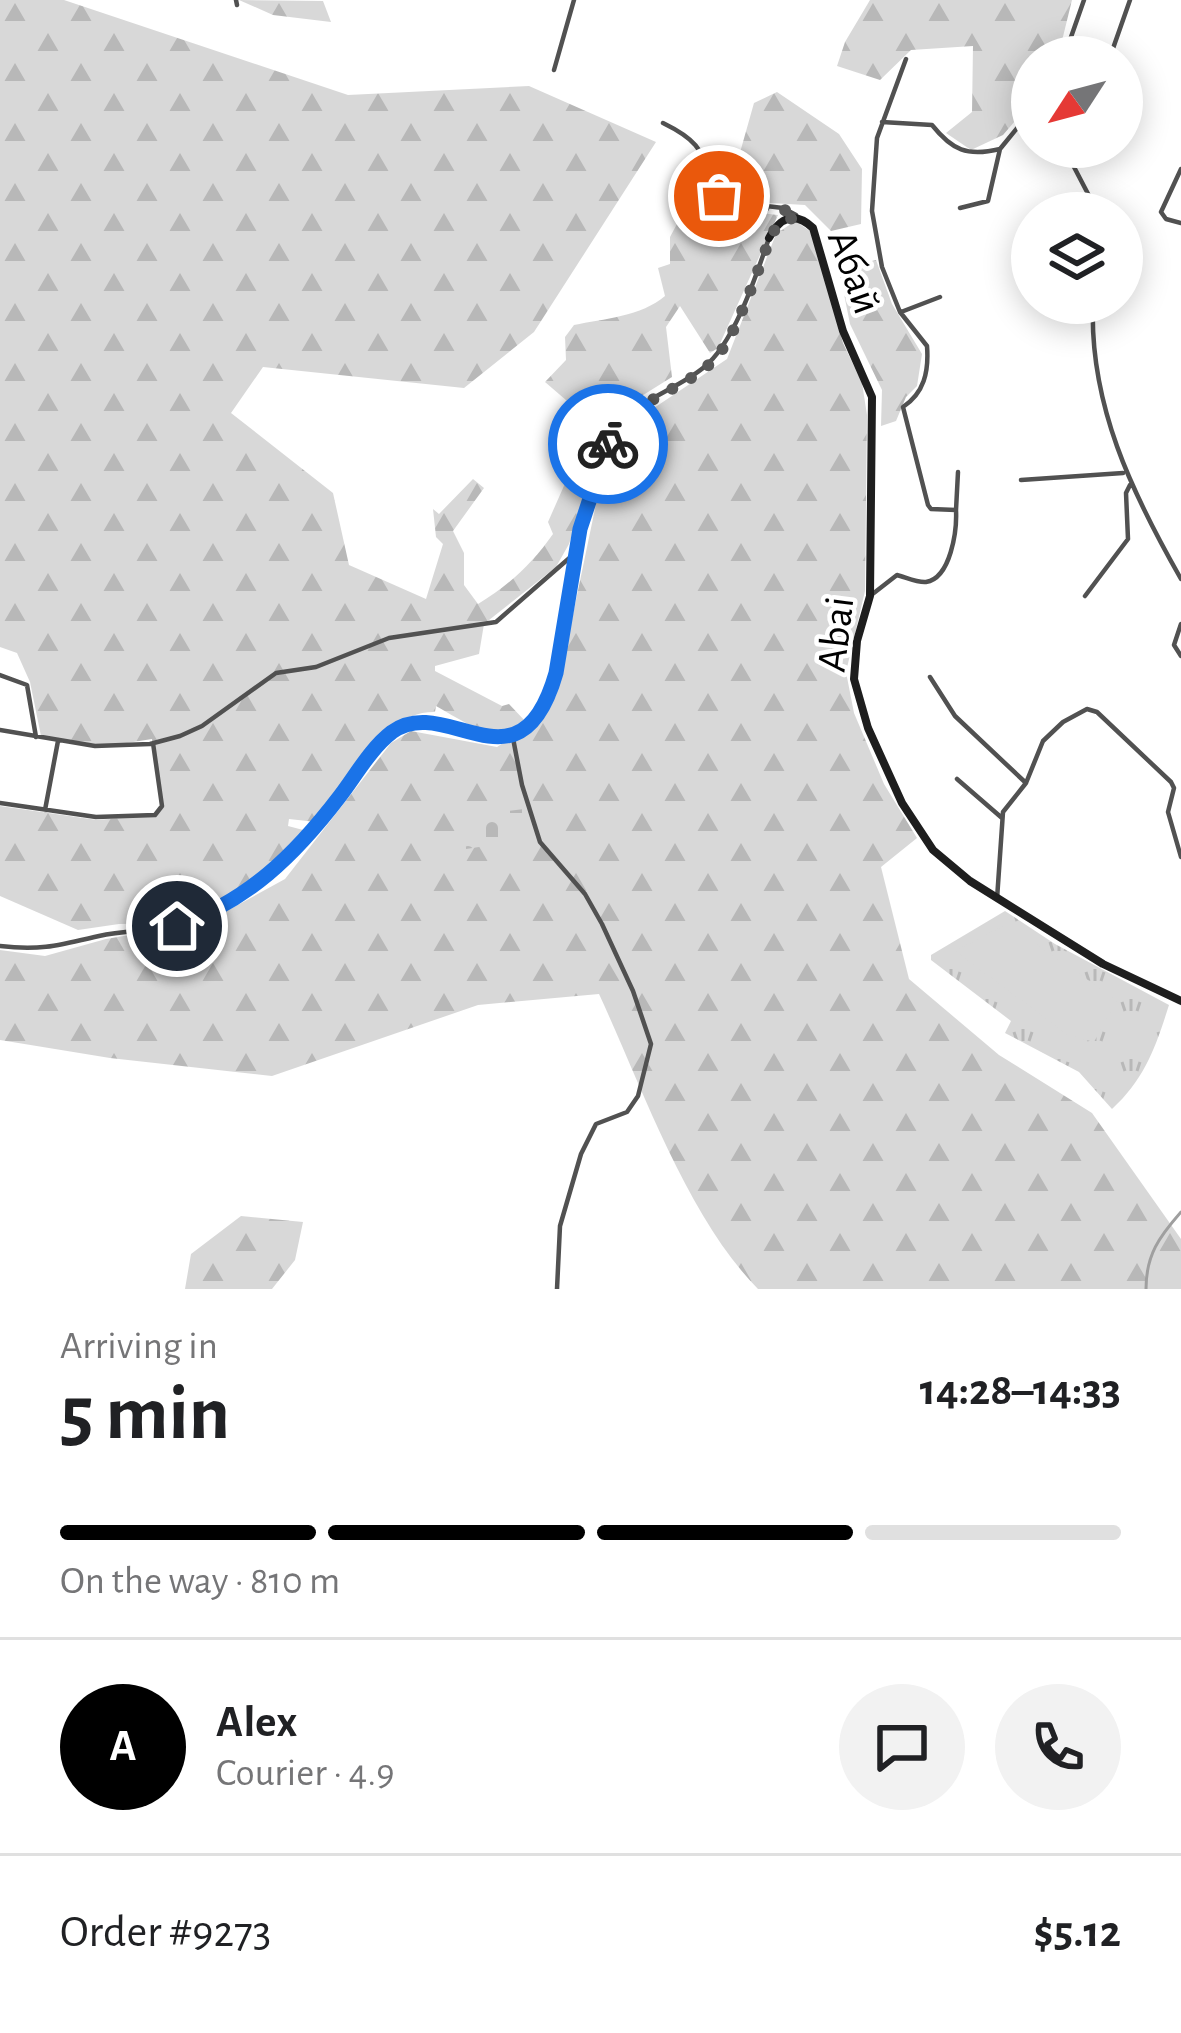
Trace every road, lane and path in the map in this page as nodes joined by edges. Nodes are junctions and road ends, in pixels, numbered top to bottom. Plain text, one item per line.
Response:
1 (574, 0) edge
2 (1084, 0) edge
3 (1130, 0) edge
4 (1071, 36) edge
5 (1117, 36) edge
6 (906, 59) dead end
7 (554, 70) dead end
8 (882, 122) junction
9 (663, 123) dead end
10 (1011, 136) edge
11 (1000, 149) junction
12 (1181, 169) edge
13 (960, 208) dead end
14 (798, 217) junction
15 (1181, 224) edge
16 (770, 238) joint
17 (940, 297) dead end
18 (900, 312) junction
19 (1093, 324) edge
20 (958, 472) dead end
21 (1125, 473) junction
22 (1021, 480) dead end
23 (1130, 485) junction
24 (956, 510) junction
25 (574, 554) junction
26 (1181, 579) edge
27 (870, 596) junction
28 (1084, 596) dead end
29 (1181, 624) edge
30 (1181, 656) edge
31 (0, 675) edge
32 (931, 676) dead end
33 (0, 730) edge
34 (512, 734) junction
35 (37, 737) junction
36 (58, 741) junction
37 (154, 743) junction
38 (957, 779) dead end
39 (1026, 782) junction
40 (0, 803) edge
41 (45, 810) junction
42 (1002, 818) junction
43 (1181, 856) edge
44 (997, 899) junction
45 (0, 946) edge
46 (1181, 1001) edge
47 (557, 1289) edge

1 - 7 street
2 - 4 street
3 - 5 street
6 - 8 street
8 - 11 street
8 - 18 street
9 - 14 street
10 - 11 street
11 - 13 street
12 - 15 street
14 - 16 street, Абай
14 - 27 street, Абай
16 - 25 street
17 - 18 street
18 - 24 street
19 - 21 street
20 - 24 street
21 - 22 street
21 - 23 street
23 - 26 street
23 - 28 street
24 - 27 street
25 - 34 street
25 - 37 street
27 - 44 street, Abai
29 - 30 street
31 - 35 street
32 - 39 street
33 - 35 street
34 - 45 street
34 - 47 street
35 - 36 street
36 - 37 street
36 - 41 street
37 - 41 street
38 - 42 street
39 - 42 street
39 - 43 street
40 - 41 street
42 - 44 street
44 - 46 street, Abai

